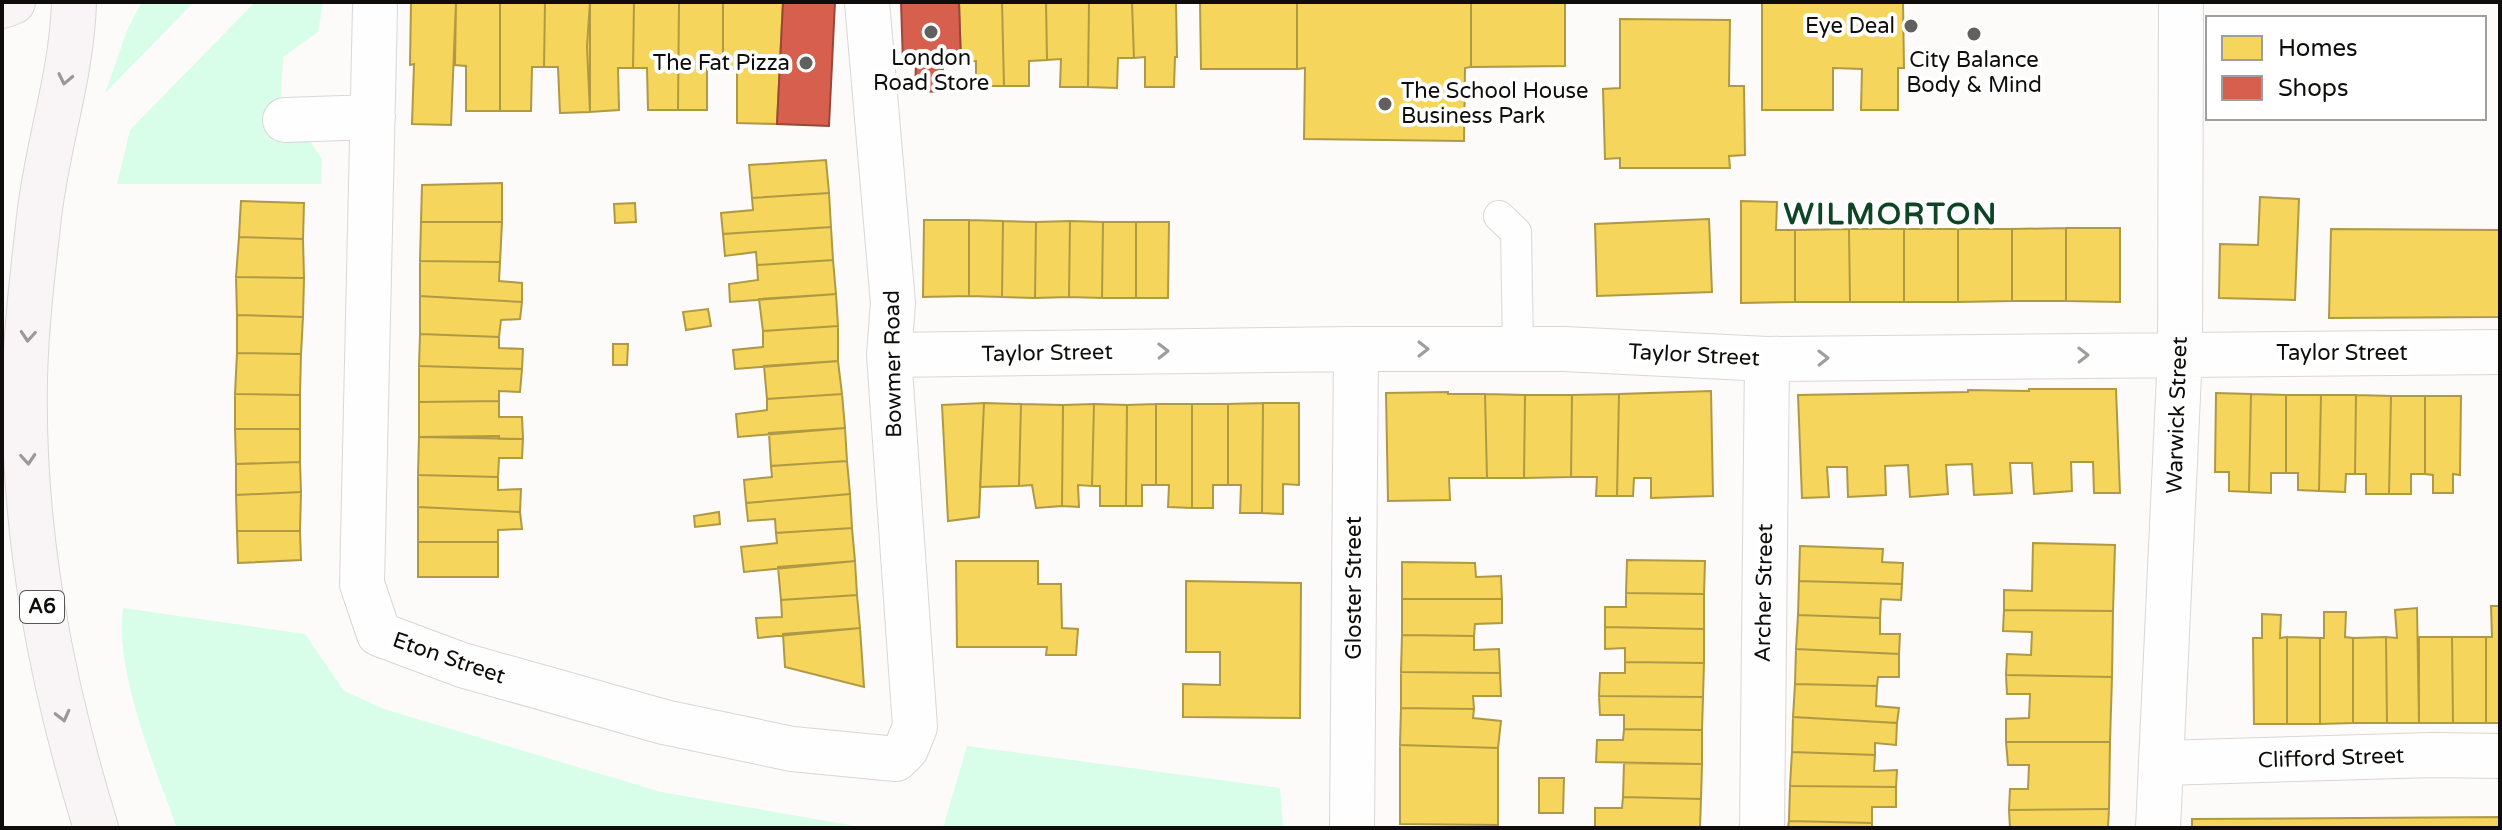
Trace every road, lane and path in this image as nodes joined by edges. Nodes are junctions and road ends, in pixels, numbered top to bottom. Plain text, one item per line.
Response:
1 (13, 2) edge
2 (74, 2) edge
3 (867, 2) edge
4 (2181, 2) edge
5 (2, 6) edge
6 (375, 7) dead end
7 (373, 117) junction
8 (285, 120) dead end
9 (1499, 216) dead end
10 (1356, 349) junction
11 (1518, 349) junction
12 (2500, 352) edge
13 (2180, 353) junction
14 (889, 355) junction
15 (1767, 359) junction
16 (915, 727) joint
17 (2500, 756) edge
18 (2162, 763) junction
19 (96, 828) edge
20 (1352, 828) edge
21 (1762, 828) edge
22 (2158, 828) edge

1 - 5 main road
2 -> 19 main road, A6
3 - 14 street, Bowmer Road
4 - 13 street, Warwick Street
6 - 7 street, Eton Street
7 - 8 street
7 - 16 street, Eton Street
9 - 11 lane
10 -> 11 street, Taylor Street
14 -> 10 street, Taylor Street
10 - 20 street, Gloster Street
11 - 15 street, Taylor Street
12 - 13 street, Taylor Street
15 -> 13 street, Taylor Street
13 - 18 street, Warwick Street
14 - 16 street, Bowmer Road
15 - 21 street, Archer Street
17 - 18 street, Clifford Street
18 - 22 street, Warwick Street

